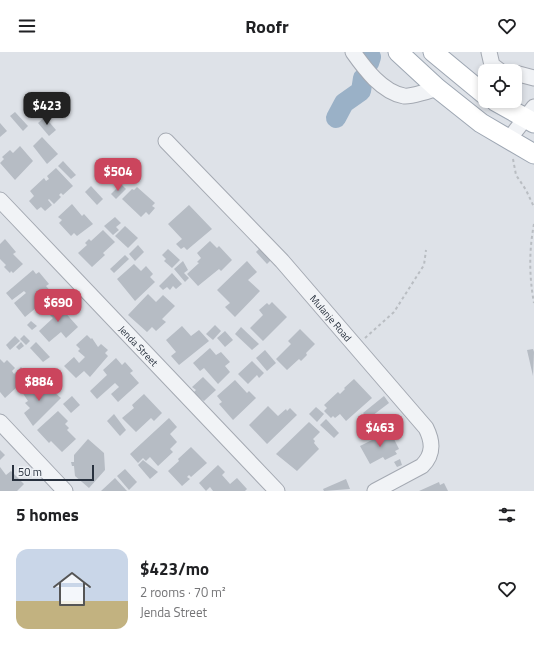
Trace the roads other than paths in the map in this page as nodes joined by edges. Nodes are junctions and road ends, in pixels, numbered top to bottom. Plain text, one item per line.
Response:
1 (353, 52) edge
2 (398, 52) edge
3 (410, 52) edge
4 (433, 52) edge
5 (489, 52) edge
6 (492, 64) edge
7 (522, 75) edge
8 (534, 78) edge
9 (437, 88) junction
10 (478, 89) edge
11 (512, 108) edge
12 (531, 116) edge
13 (512, 138) junction
14 (166, 141) dead end
15 (534, 144) edge
16 (534, 154) edge
17 (0, 200) edge
18 (0, 422) edge
19 (65, 491) edge
20 (277, 491) edge
21 (375, 491) edge

1 - 9 street
2 - 9 main road
3 - 13 main road
4 - 10 main road
5 - 6 street
7 - 8 street
9 - 13 main road
11 - 12 main road
12 - 13 street
13 - 15 main road
13 - 16 main road
14 - 21 street, Mulanje Road
17 - 20 street, Jenda Street
18 - 19 street

